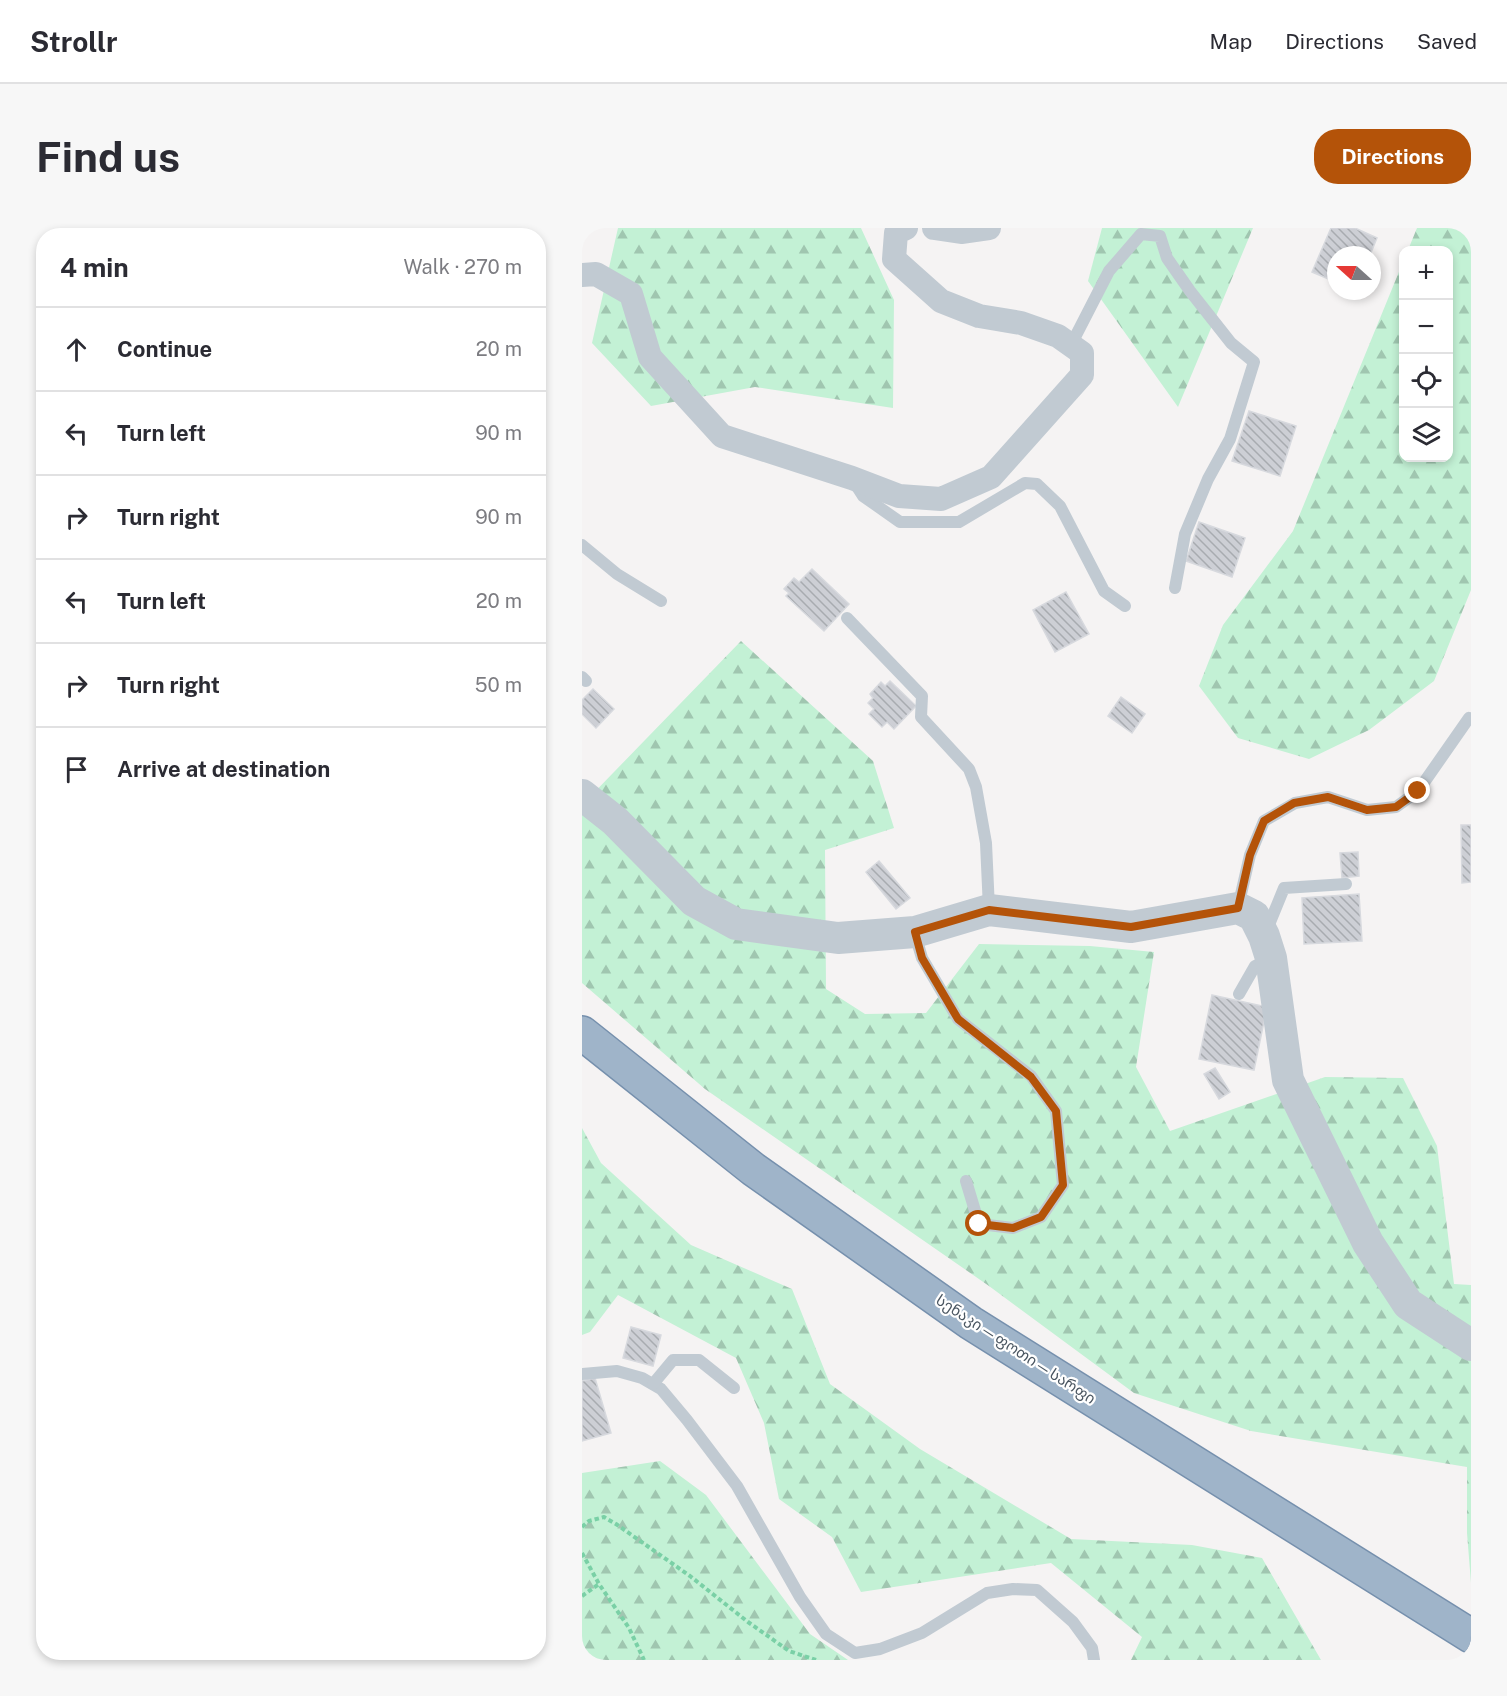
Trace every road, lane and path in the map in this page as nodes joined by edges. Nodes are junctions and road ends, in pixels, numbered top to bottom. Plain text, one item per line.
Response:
1 (906, 228) edge
2 (934, 228) edge
3 (989, 228) edge
4 (582, 275) edge
5 (1071, 345) junction
6 (852, 478) junction
7 (583, 547) edge
8 (1175, 588) dead end
9 (661, 601) dead end
10 (1125, 606) dead end
11 (847, 618) dead end
12 (1470, 716) edge
13 (582, 795) edge
14 (1346, 884) dead end
15 (1238, 908) junction
16 (989, 910) junction
17 (915, 932) junction
18 (1268, 947) junction
19 (1239, 994) dead end
20 (582, 1033) edge
21 (966, 1180) dead end
22 (1471, 1345) edge
23 (582, 1374) edge
24 (652, 1384) junction
25 (734, 1388) dead end
26 (582, 1527) edge
27 (582, 1553) edge
28 (598, 1584) junction
29 (582, 1596) edge
30 (1471, 1636) edge
31 (644, 1660) edge
32 (816, 1660) edge
33 (1094, 1660) edge

1 - 5 street
2 - 3 street
4 - 6 street
5 - 6 street
5 - 8 lane
6 - 10 lane
7 - 9 lane
11 - 16 lane
12 - 15 lane
13 - 17 street
14 - 18 lane
15 - 16 street
15 - 18 street
16 - 17 street
17 - 21 lane
18 - 19 lane
18 - 22 street
20 - 30 highway, სენაკი — ფოთი — სარფი
23 - 24 lane
24 - 25 lane
24 - 33 lane
26 - 32 path
27 - 28 path
28 - 29 path
28 - 31 path

